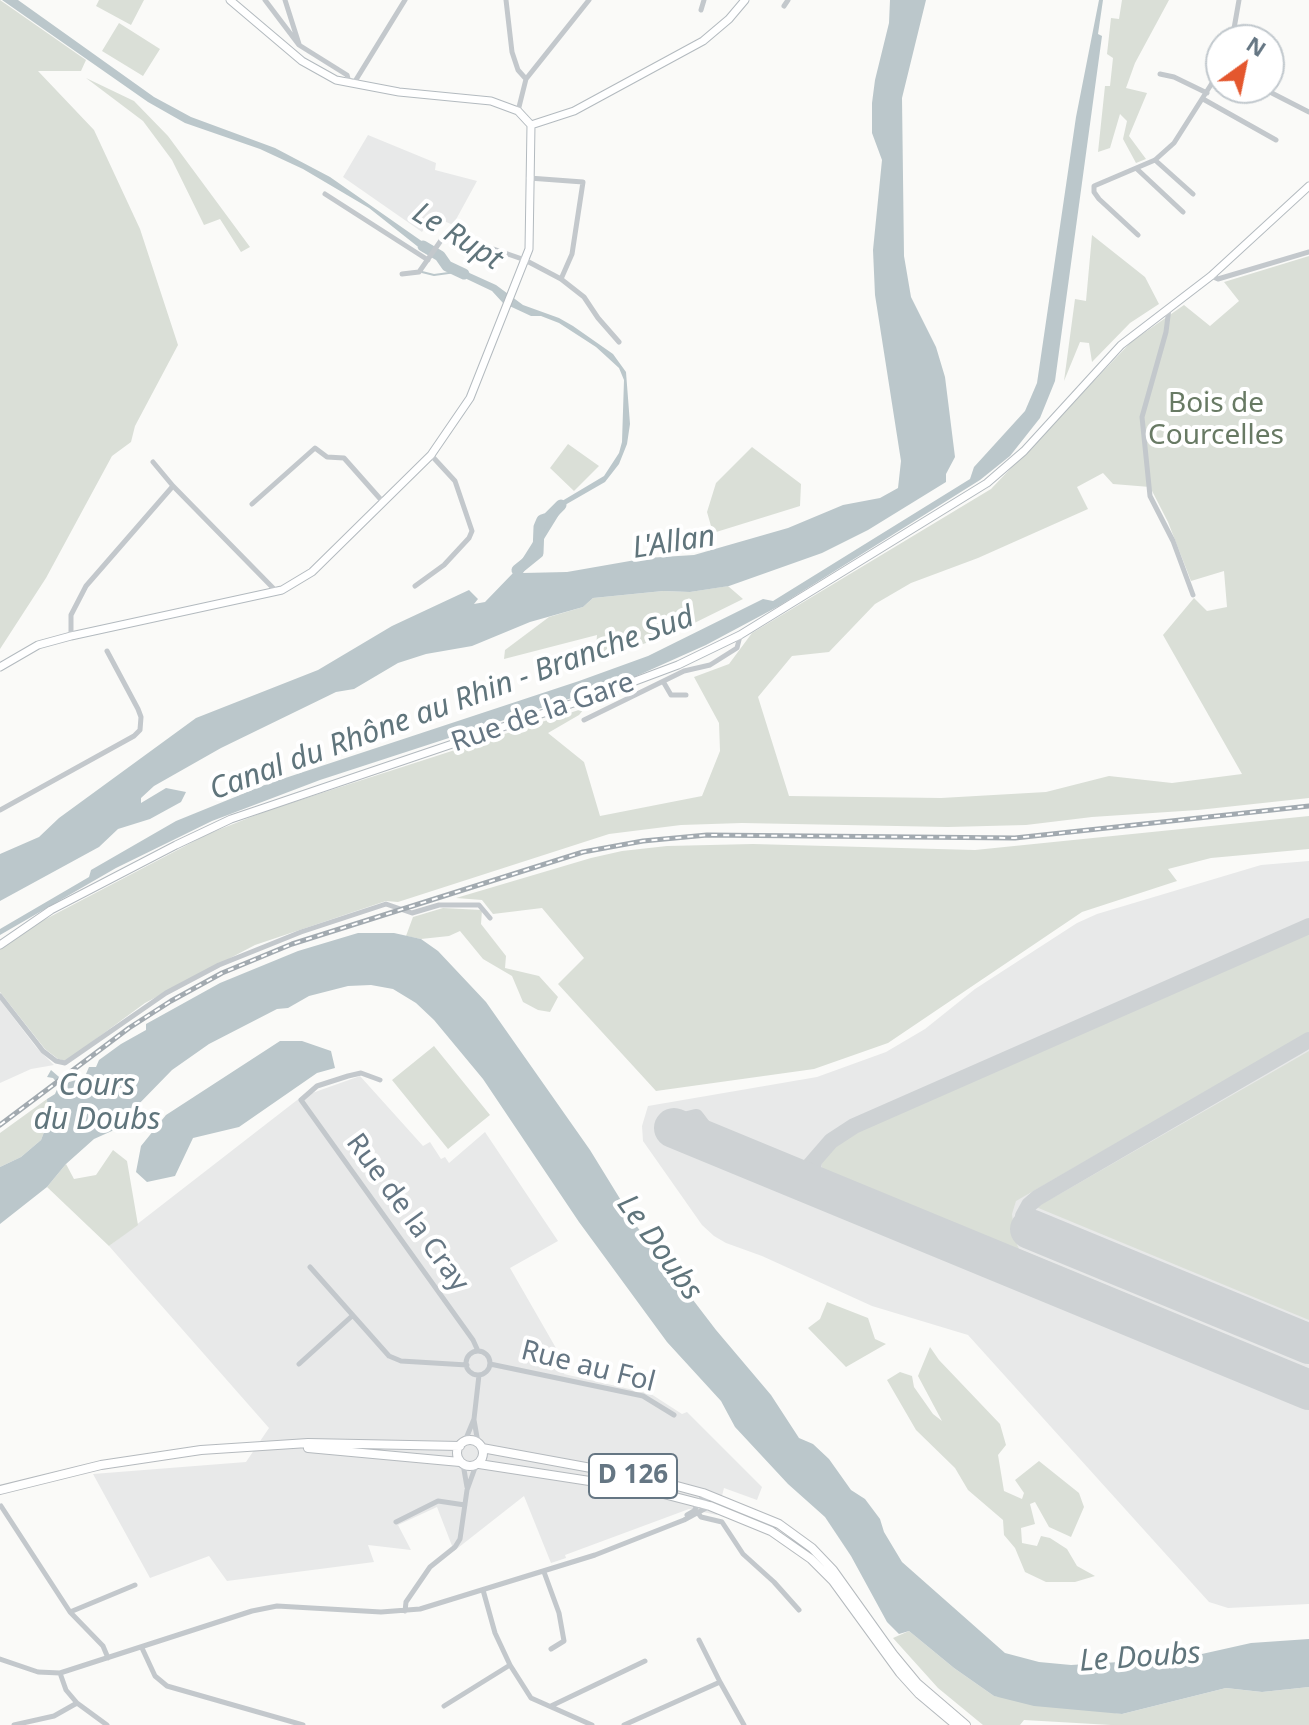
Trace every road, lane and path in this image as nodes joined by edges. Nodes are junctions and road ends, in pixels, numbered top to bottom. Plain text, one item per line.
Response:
1 (230, 0) edge
2 (265, 0) edge
3 (285, 0) edge
4 (405, 0) edge
5 (506, 0) edge
6 (589, 0) edge
7 (704, 0) edge
8 (745, 0) edge
9 (1239, 0) edge
10 (701, 10) dead end
11 (1235, 24) edge
12 (299, 45) junction
13 (1160, 74) dead end
14 (526, 79) junction
15 (351, 83) junction
16 (1205, 96) joint
17 (1285, 100) edge
18 (1218, 104) edge
19 (518, 111) junction
20 (1309, 112) edge
21 (531, 125) junction
22 (1276, 140) dead end
23 (1155, 160) junction
24 (1137, 169) junction
25 (528, 178) junction
26 (1309, 186) edge
27 (325, 194) dead end
28 (1193, 194) dead end
29 (1183, 212) dead end
30 (1138, 235) dead end
31 (1309, 252) edge
32 (430, 258) junction
33 (525, 260) junction
34 (402, 274) dead end
35 (1214, 277) junction
36 (561, 279) junction
37 (1169, 308) junction
38 (619, 342) dead end
39 (431, 455) junction
40 (153, 462) dead end
41 (173, 486) junction
42 (383, 503) junction
43 (252, 504) dead end
44 (415, 586) dead end
45 (276, 592) junction
46 (1193, 595) dead end
47 (740, 635) junction
48 (71, 636) junction
49 (107, 651) dead end
50 (0, 667) edge
51 (681, 668) junction
52 (664, 683) junction
53 (686, 695) dead end
54 (584, 720) dead end
55 (0, 810) edge
56 (490, 918) dead end
57 (0, 945) edge
58 (0, 996) edge
59 (380, 1080) dead end
60 (310, 1267) dead end
61 (352, 1316) junction
62 (478, 1351) junction
63 (299, 1364) dead end
64 (490, 1364) junction
65 (467, 1365) junction
66 (479, 1375) junction
67 (674, 1415) dead end
68 (474, 1419) junction
69 (462, 1443) junction
70 (480, 1445) junction
71 (462, 1463) junction
72 (477, 1464) junction
73 (69, 1473) junction
74 (0, 1490) edge
75 (467, 1490) junction
76 (465, 1505) junction
77 (1, 1506) edge
78 (698, 1508) junction
79 (744, 1509) junction
80 (396, 1522) dead end
81 (544, 1572) junction
82 (135, 1585) dead end
83 (483, 1590) junction
84 (799, 1610) dead end
85 (405, 1611) junction
86 (70, 1612) junction
87 (699, 1640) dead end
88 (142, 1648) junction
89 (551, 1649) dead end
90 (108, 1658) junction
91 (0, 1659) edge
92 (645, 1661) dead end
93 (510, 1665) junction
94 (60, 1673) junction
95 (720, 1682) junction
96 (77, 1703) junction
97 (444, 1706) dead end
98 (550, 1706) junction
99 (14, 1725) edge
100 (107, 1725) edge
101 (303, 1725) edge
102 (592, 1725) edge
103 (624, 1725) edge
104 (744, 1725) edge
105 (956, 1725) edge
106 (966, 1725) edge

1 - 15 main road
2 - 12 street
3 - 12 street
4 - 15 street
5 - 14 street
6 - 14 street
7 - 10 street
8 - 21 main road
9 - 11 street
12 - 15 street
13 - 16 street
14 - 19 street
15 - 19 main road
16 - 23 street
17 - 20 street
18 - 22 street
19 - 21 main road
21 - 25 main road
23 - 24 street
23 - 28 street
24 - 29 street
24 - 30 street
25 - 33 main road
25 - 36 street
26 - 35 main road, Rue de la Gare
27 - 32 street
31 - 35 street
32 - 33 street
32 - 34 street
33 - 36 street
33 - 39 main road
35 - 37 main road, Rue de la Gare
36 - 38 street
37 - 46 street
37 - 47 main road, Rue de la Gare
39 - 42 main road
39 - 44 street
40 - 41 street
41 - 45 street
41 - 48 street
42 - 43 street
42 - 45 main road
45 - 48 main road
47 - 51 main road, Rue de la Gare
47 - 51 street
48 - 50 main road
49 - 55 street
51 - 52 street
51 - 57 main road, Rue de la Gare
52 - 53 street
52 - 54 street
56 - 58 street
59 - 62 street, Rue de la Cray
60 - 61 street
61 - 63 street
61 - 65 street
62 - 64 street
62 - 65 street
64 - 66 street
64 - 67 street, Rue au Fol
65 - 66 street
66 - 68 street
68 - 69 street
68 - 70 street
69 - 70 main road
69 - 71 main road
69 - 73 main road
70 - 72 main road
70 - 79 main road, D 126
71 - 72 main road
71 - 73 main road
71 - 75 street
72 - 75 street
72 - 78 main road, D 126
73 - 74 main road
75 - 76 street
76 - 80 street
76 - 85 street
77 - 86 street
78 - 79 street
78 - 81 street
78 - 84 street
78 - 105 main road, D 126
79 - 106 main road, D 126
81 - 83 street
81 - 89 street
82 - 86 street
83 - 85 street
83 - 93 street
85 - 88 street
86 - 90 street
87 - 95 street
88 - 90 street
88 - 101 street
90 - 94 street
91 - 94 street
92 - 98 street
93 - 97 street
93 - 98 street
94 - 96 street
95 - 103 street
95 - 104 street
96 - 99 street
96 - 100 street
98 - 102 street

